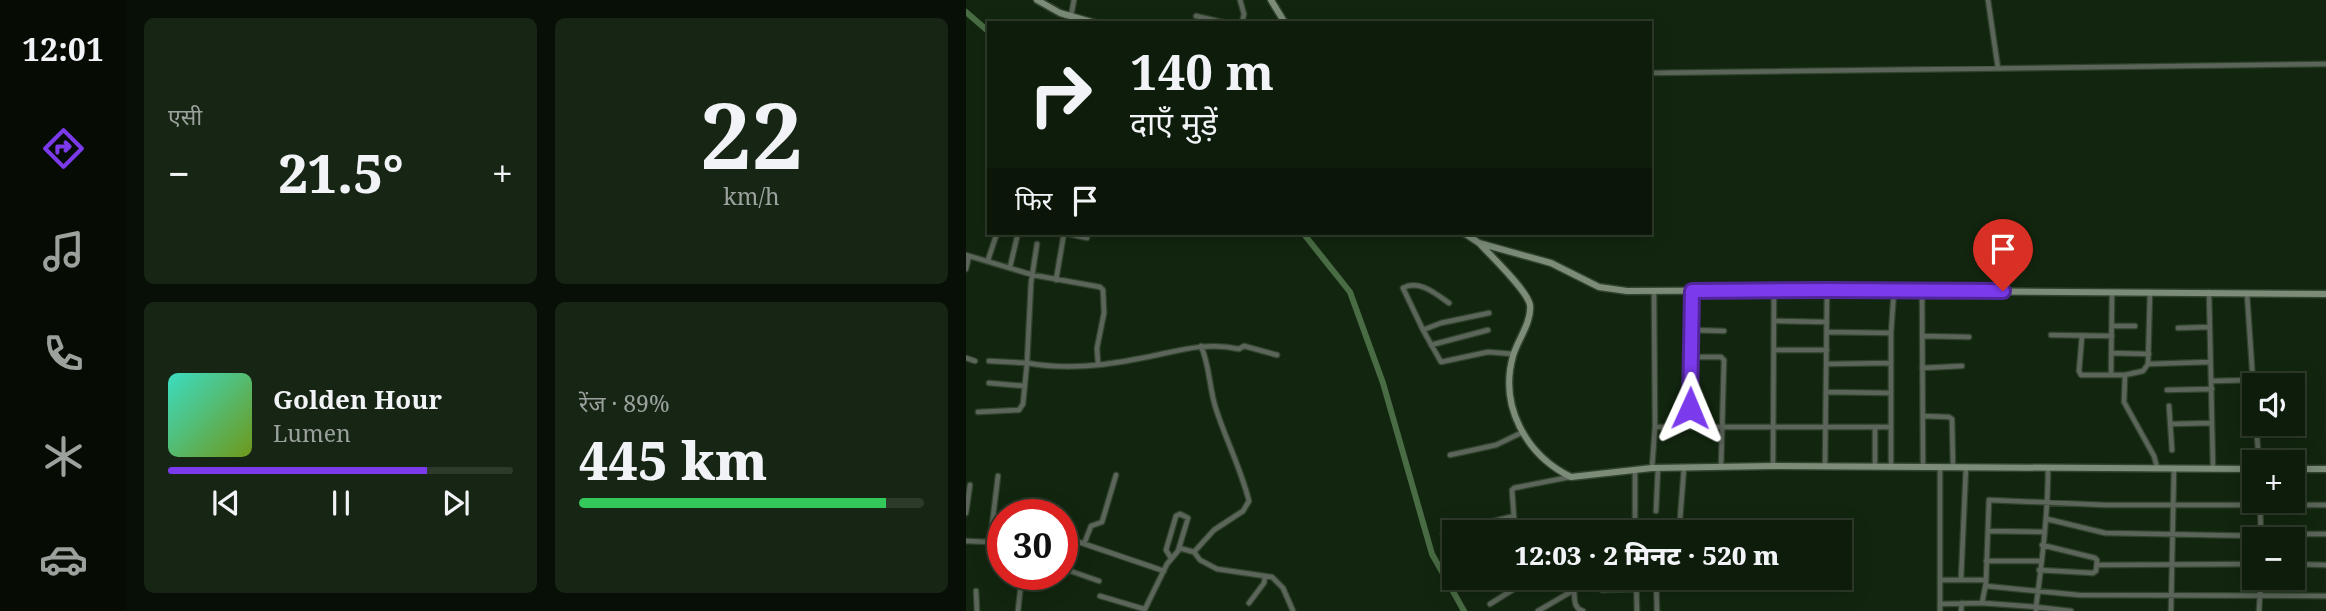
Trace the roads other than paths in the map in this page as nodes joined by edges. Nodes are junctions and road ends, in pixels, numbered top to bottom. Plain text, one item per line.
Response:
1 (1037, 0) edge
2 (1074, 0) edge
3 (1238, 0) edge
4 (1271, 0) edge
5 (1988, 0) edge
6 (1071, 16) junction
7 (1196, 16) dead end
8 (1088, 21) edge
9 (1217, 21) edge
10 (1242, 21) edge
11 (1284, 21) edge
12 (2326, 64) edge
13 (1998, 68) junction
14 (1652, 73) edge
15 (995, 235) edge
16 (1018, 235) edge
17 (1065, 235) edge
18 (1074, 235) edge
19 (1467, 235) edge
20 (1087, 238) dead end
21 (1479, 243) junction
22 (1037, 244) dead end
23 (968, 256) edge
24 (988, 260) junction
25 (1010, 267) junction
26 (966, 268) edge
27 (1033, 275) junction
28 (1056, 280) junction
29 (1774, 290) junction
30 (1827, 290) junction
31 (1894, 290) junction
32 (1922, 290) junction
33 (1692, 291) junction
34 (2150, 291) junction
35 (1654, 292) junction
36 (2209, 292) junction
37 (2112, 293) junction
38 (2247, 293) junction
39 (2326, 294) edge
40 (1450, 303) dead end
41 (1489, 313) dead end
42 (1774, 321) junction
43 (1827, 322) junction
44 (2112, 326) junction
45 (2135, 326) dead end
46 (2209, 327) junction
47 (2178, 328) dead end
48 (1423, 330) junction
49 (1488, 330) dead end
50 (1692, 330) junction
51 (1724, 331) dead end
52 (1827, 332) junction
53 (1891, 333) junction
54 (2051, 335) dead end
55 (1922, 336) junction
56 (2082, 336) junction
57 (1969, 337) dead end
58 (2112, 337) junction
59 (1431, 345) junction
60 (1201, 346) junction
61 (1773, 350) junction
62 (1827, 350) junction
63 (2111, 353) junction
64 (1514, 354) junction
65 (2149, 354) junction
66 (1277, 355) dead end
67 (1691, 357) junction
68 (966, 358) edge
69 (975, 361) dead end
70 (989, 361) dead end
71 (2210, 362) junction
72 (1027, 363) junction
73 (1891, 363) junction
74 (1098, 364) junction
75 (1827, 364) junction
76 (2148, 364) junction
77 (1962, 366) dead end
78 (1922, 368) junction
79 (2253, 373) edge
80 (2111, 374) junction
81 (2125, 375) junction
82 (2242, 380) edge
83 (2212, 381) junction
84 (989, 383) dead end
85 (1026, 386) junction
86 (2212, 389) junction
87 (2167, 390) dead end
88 (1826, 392) junction
89 (1890, 393) junction
90 (2169, 406) dead end
91 (978, 412) dead end
92 (1923, 416) junction
93 (2213, 423) junction
94 (2172, 424) junction
95 (1826, 426) junction
96 (1655, 427) junction
97 (1690, 427) junction
98 (1875, 427) junction
99 (1890, 427) junction
100 (1722, 428) junction
101 (1772, 428) junction
102 (1523, 432) junction
103 (2172, 450) dead end
104 (1450, 455) dead end
105 (1773, 466) junction
106 (1825, 466) junction
107 (1875, 466) junction
108 (1891, 466) junction
109 (1923, 466) junction
110 (1940, 466) junction
111 (1953, 466) junction
112 (1966, 466) junction
113 (1721, 467) junction
114 (2048, 467) junction
115 (2157, 467) junction
116 (1655, 468) junction
117 (1684, 468) junction
118 (2175, 468) junction
119 (2213, 468) junction
120 (2242, 469) edge
121 (2305, 469) edge
122 (2326, 469) edge
123 (1635, 471) junction
124 (1116, 475) dead end
125 (998, 476) dead end
126 (1571, 477) junction
127 (970, 485) dead end
128 (995, 499) edge
129 (2048, 502) junction
130 (2242, 503) edge
131 (2305, 504) edge
132 (2174, 505) junction
133 (2326, 505) edge
134 (1656, 511) dead end
135 (966, 513) edge
136 (1514, 516) junction
137 (2047, 519) junction
138 (1500, 520) edge
139 (1514, 520) edge
140 (1634, 520) edge
141 (1680, 520) edge
142 (1988, 531) junction
143 (2044, 532) junction
144 (2326, 534) edge
145 (2173, 535) junction
146 (2305, 535) edge
147 (2242, 536) edge
148 (966, 541) edge
149 (987, 542) edge
150 (1078, 542) edge
151 (1084, 544) junction
152 (2042, 545) junction
153 (1180, 548) junction
154 (1194, 551) junction
155 (1171, 558) junction
156 (1986, 561) junction
157 (2040, 561) junction
158 (2242, 564) edge
159 (2305, 564) edge
160 (2097, 565) junction
161 (2172, 565) junction
162 (2326, 565) edge
163 (2039, 570) junction
164 (1164, 571) junction
165 (1078, 573) edge
166 (1265, 576) junction
167 (1961, 579) junction
168 (1099, 580) dead end
169 (1940, 580) junction
170 (1986, 584) junction
171 (1020, 590) edge
172 (1510, 590) edge
173 (1574, 590) joint
174 (1636, 590) edge
175 (1656, 590) edge
176 (2260, 590) edge
177 (976, 591) dead end
178 (2038, 592) junction
179 (2172, 595) junction
180 (2260, 596) junction
181 (2326, 596) edge
182 (1100, 597) dead end
183 (1249, 603) dead end
184 (1962, 603) junction
185 (1982, 603) junction
186 (1490, 604) dead end
187 (1940, 604) junction
188 (2036, 609) edge
189 (1144, 610) edge
190 (977, 611) edge
191 (1018, 611) edge
192 (1293, 611) edge
193 (1538, 611) edge
194 (1583, 611) edge
195 (1637, 611) edge
196 (1657, 611) edge
197 (1940, 611) edge
198 (1961, 611) edge
199 (2070, 611) edge
200 (2171, 611) edge
201 (2259, 611) edge

1 - 6 street
2 - 6 street
3 - 10 street
4 - 11 street
5 - 13 street
6 - 8 street
7 - 9 street
12 - 13 street
13 - 14 street
15 - 24 street
16 - 25 street
17 - 28 street
18 - 20 street
19 - 21 street
21 - 35 street
21 - 64 street
22 - 27 street
23 - 24 street
23 - 26 street
24 - 25 street
25 - 27 street
27 - 28 street
27 - 72 street
28 - 74 street
29 - 30 street
29 - 33 street
29 - 42 street
30 - 31 street
30 - 43 street
31 - 32 street
31 - 53 street
32 - 37 street
32 - 55 street
33 - 35 street
33 - 50 street
34 - 36 street
34 - 37 street
34 - 65 street
35 - 96 street
36 - 38 street
36 - 46 street
37 - 44 street
38 - 39 street
38 - 79 street
40 - 48 street
41 - 48 street
42 - 43 street
42 - 61 street
43 - 52 street
44 - 45 street
44 - 58 street
46 - 47 street
46 - 71 street
48 - 59 street
49 - 59 street
50 - 51 street
50 - 67 street
52 - 53 street
52 - 62 street
53 - 73 street
54 - 56 street
55 - 57 street
55 - 78 street
56 - 58 street
56 - 80 street
58 - 63 street
59 - 64 street
60 - 66 street
60 - 74 street
60 - 154 street
61 - 62 street
61 - 101 street
62 - 75 street
63 - 65 street
63 - 80 street
64 - 102 street
65 - 76 street
67 - 97 street
67 - 100 street
68 - 69 street
70 - 72 street
71 - 76 street
71 - 83 street
72 - 74 street
72 - 85 street
73 - 75 street
73 - 89 street
75 - 88 street
76 - 81 street
77 - 78 street
78 - 92 street
80 - 81 street
81 - 115 street
82 - 83 street
83 - 86 street
84 - 85 street
85 - 91 street
86 - 87 street
86 - 93 street
88 - 89 street
88 - 95 street
89 - 99 street
90 - 94 street
92 - 109 street
92 - 111 street
93 - 94 street
93 - 119 street
94 - 103 street
95 - 98 street
95 - 101 street
95 - 106 street
96 - 97 street
96 - 116 street
97 - 100 street
98 - 99 street
98 - 107 street
99 - 108 street
100 - 101 street
100 - 113 street
101 - 105 street
102 - 104 street
102 - 126 street
105 - 106 street
105 - 113 street
106 - 107 street
107 - 108 street
108 - 109 street
109 - 110 street
110 - 111 street
110 - 169 street
111 - 112 street
112 - 114 street
112 - 167 street
113 - 117 street
114 - 115 street
114 - 129 street
115 - 118 street
116 - 117 street
116 - 123 street
116 - 134 street
117 - 141 street
118 - 119 street
118 - 132 street
119 - 120 street
121 - 122 street
123 - 126 street
123 - 140 street
124 - 151 street
125 - 128 street
126 - 136 street
127 - 135 street
129 - 132 street
129 - 137 street
129 - 142 street
130 - 132 street
131 - 133 street
132 - 145 street
136 - 138 street
136 - 139 street
137 - 143 street
137 - 145 street
142 - 143 street
142 - 156 street
143 - 152 street
144 - 146 street
145 - 147 street
145 - 161 street
148 - 149 street
150 - 151 street
151 - 164 street
152 - 157 street
152 - 160 street
153 - 154 street
153 - 155 street
153 - 155 street
154 - 166 street
155 - 164 street
156 - 157 street
156 - 170 street
157 - 163 street
158 - 161 street
159 - 162 street
160 - 161 street
160 - 163 street
161 - 179 street
163 - 178 street
164 - 189 street
165 - 168 street
166 - 183 street
166 - 192 street
167 - 169 street
167 - 170 street
169 - 187 street
170 - 178 street
170 - 185 street
171 - 191 street
172 - 186 street
173 - 193 street
173 - 194 street
174 - 195 street
175 - 196 street
176 - 180 street
177 - 190 street
178 - 179 street
178 - 188 street
179 - 180 street
179 - 200 street
180 - 181 street
180 - 201 street
182 - 189 street
184 - 185 street
184 - 187 street
184 - 198 street
185 - 188 street
187 - 197 street
188 - 199 street

